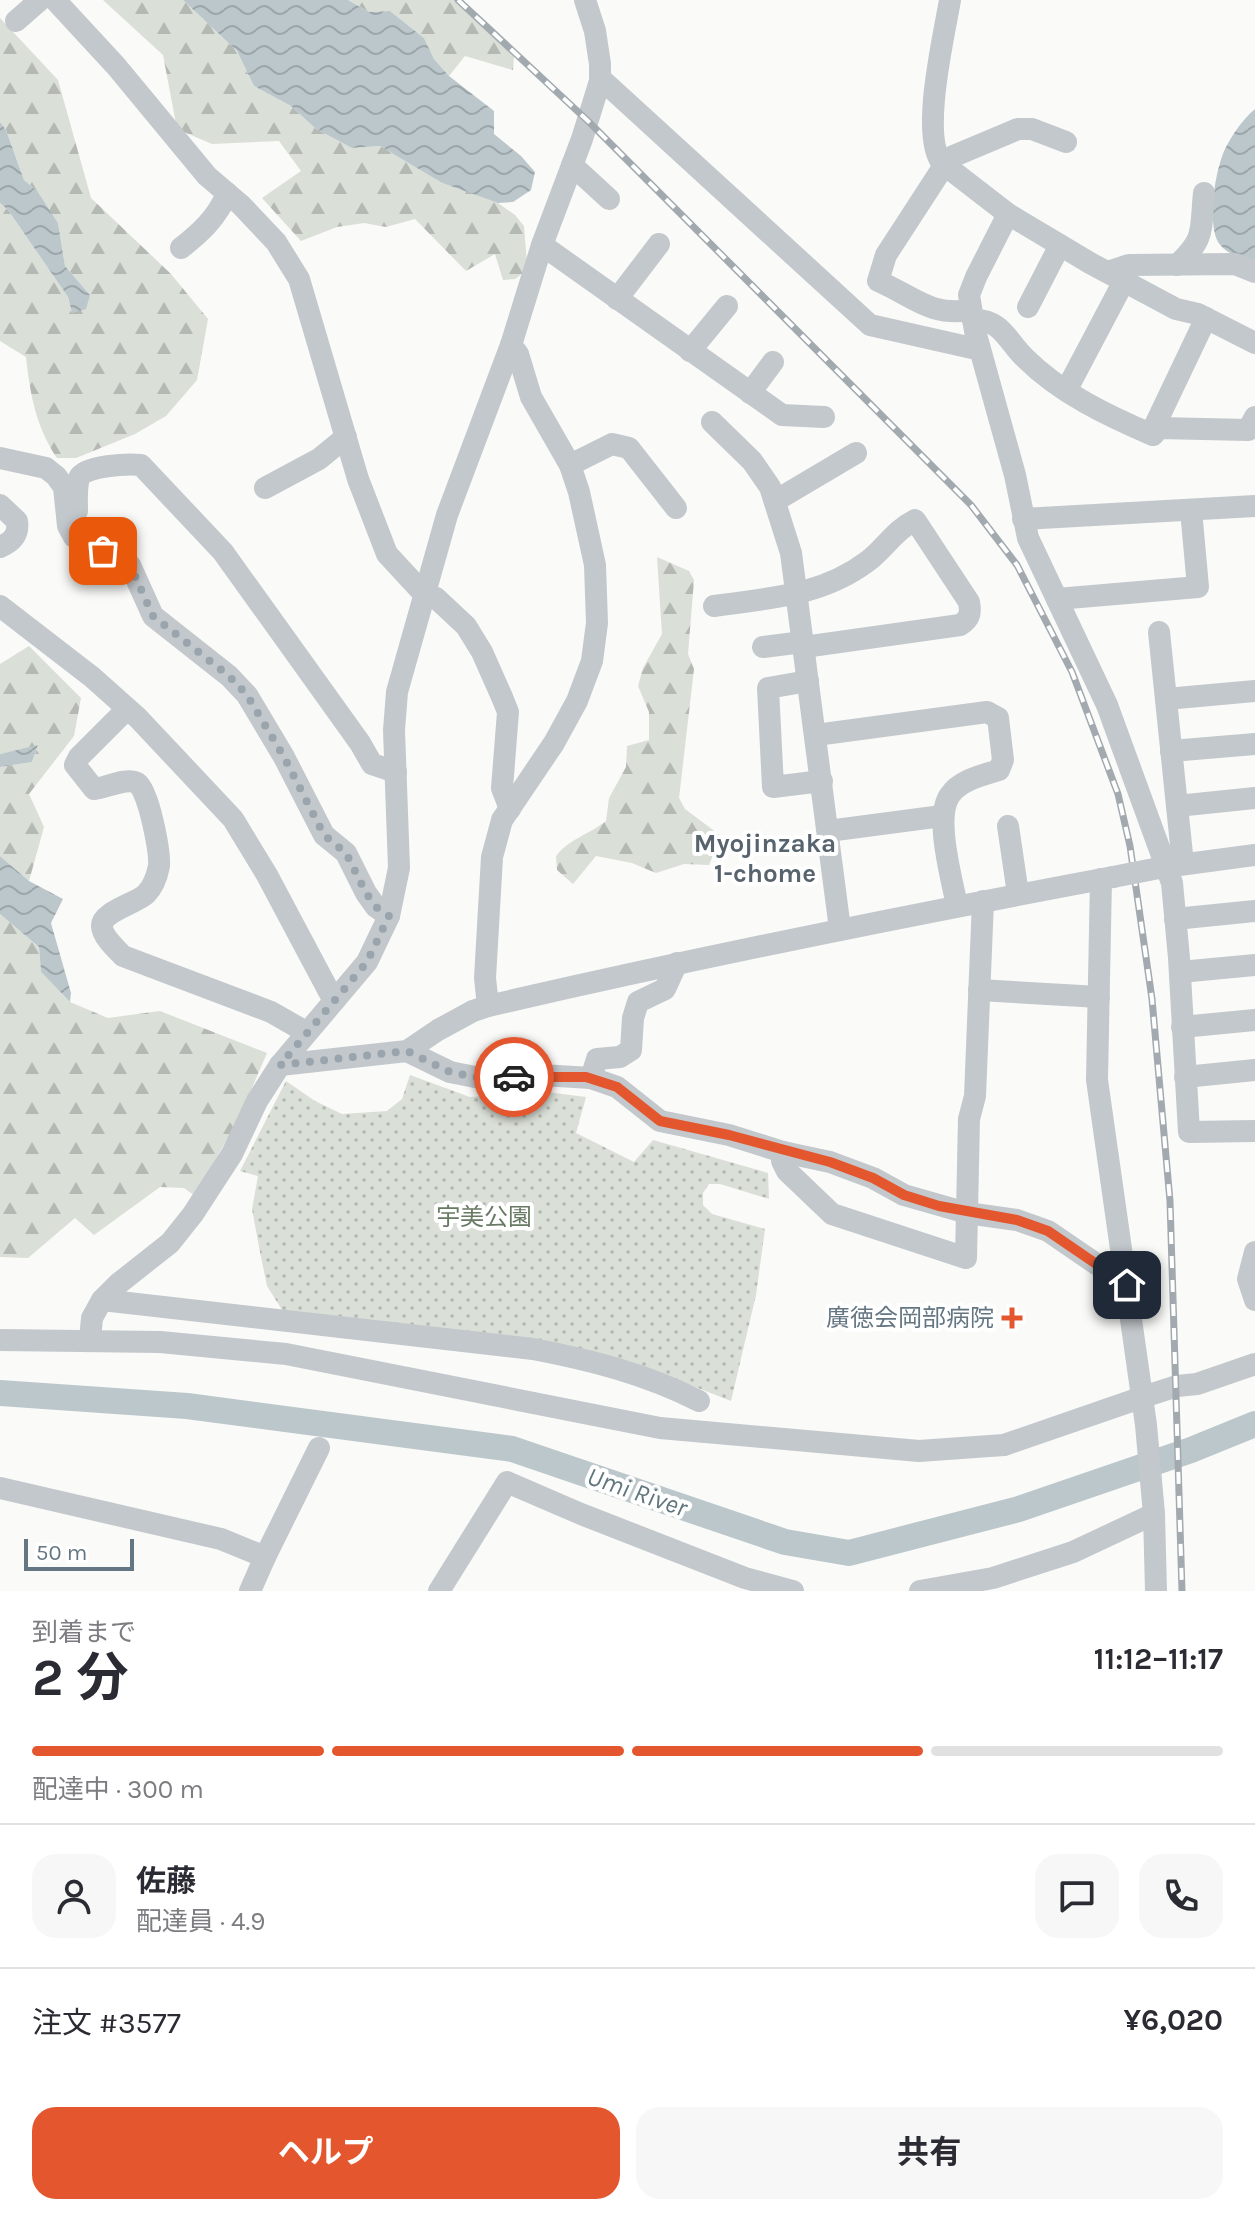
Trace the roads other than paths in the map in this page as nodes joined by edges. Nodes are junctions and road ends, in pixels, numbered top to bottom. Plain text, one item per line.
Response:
1 (40, 0) edge
2 (55, 0) edge
3 (585, 0) edge
4 (950, 0) edge
5 (16, 21) dead end
6 (600, 78) junction
7 (1066, 142) dead end
8 (572, 165) junction
9 (944, 165) junction
10 (227, 193) junction
11 (1204, 193) dead end
12 (609, 199) dead end
13 (1008, 214) junction
14 (659, 244) dead end
15 (542, 245) junction
16 (1060, 245) junction
17 (181, 248) dead end
18 (1188, 265) junction
19 (1255, 272) edge
20 (1116, 276) junction
21 (617, 299) junction
22 (727, 306) dead end
23 (1028, 307) dead end
24 (972, 315) junction
25 (1206, 318) junction
26 (1255, 343) edge
27 (511, 345) junction
28 (978, 347) junction
29 (690, 351) junction
30 (773, 362) dead end
31 (1067, 389) junction
32 (750, 393) junction
33 (824, 417) dead end
34 (1255, 417) edge
35 (712, 422) dead end
36 (1159, 428) junction
37 (346, 437) junction
38 (856, 453) dead end
39 (0, 458) edge
40 (570, 465) junction
41 (265, 488) dead end
42 (775, 501) junction
43 (0, 505) edge
44 (1255, 506) edge
45 (676, 508) dead end
46 (1191, 510) junction
47 (1023, 519) junction
48 (70, 529) junction
49 (0, 547) edge
50 (424, 594) junction
51 (796, 594) junction
52 (1057, 599) junction
53 (0, 606) edge
54 (714, 606) dead end
55 (1159, 632) dead end
56 (803, 645) junction
57 (763, 647) dead end
58 (808, 681) junction
59 (1255, 691) edge
60 (1166, 699) junction
61 (127, 709) junction
62 (816, 735) junction
63 (1255, 744) edge
64 (1171, 751) junction
65 (396, 772) junction
66 (822, 781) junction
67 (1255, 798) edge
68 (1177, 806) junction
69 (510, 809) junction
70 (942, 816) junction
71 (1008, 826) dead end
72 (828, 831) junction
73 (1255, 855) edge
74 (1169, 866) junction
75 (1107, 878) junction
76 (1018, 894) junction
77 (983, 901) junction
78 (957, 906) junction
79 (1255, 911) edge
80 (389, 916) junction
81 (1175, 919) junction
82 (840, 929) junction
83 (677, 963) junction
84 (1255, 965) edge
85 (1180, 972) junction
86 (979, 990) junction
87 (1099, 997) junction
88 (334, 1001) junction
89 (488, 1006) junction
90 (1255, 1020) edge
91 (1182, 1027) junction
92 (306, 1032) junction
93 (407, 1051) junction
94 (280, 1065) junction
95 (1255, 1070) edge
96 (1185, 1077) junction
97 (591, 1078) junction
98 (1255, 1131) edge
99 (783, 1152) junction
100 (967, 1213) junction
101 (1255, 1252) edge
102 (1127, 1285) junction
103 (102, 1300) junction
104 (1255, 1300) edge
105 (90, 1339) junction
106 (0, 1340) edge
107 (1255, 1364) edge
108 (1143, 1397) junction
109 (699, 1401) dead end
110 (319, 1448) dead end
111 (0, 1488) edge
112 (1154, 1510) junction
113 (265, 1557) junction
114 (250, 1591) edge
115 (439, 1591) edge
116 (793, 1591) edge
117 (922, 1591) edge
118 (1156, 1591) edge

1 - 5 street
2 - 10 street
3 - 6 street
4 - 9 street
6 - 8 street
6 - 28 street
7 - 9 street
8 - 12 street
8 - 15 street
9 - 13 street
9 - 24 street
10 - 17 street
10 - 37 street
11 - 18 street
13 - 16 street
13 - 24 street
14 - 21 street
15 - 21 street
15 - 27 street
16 - 20 street
16 - 23 street
18 - 19 street
18 - 20 street
20 - 25 street
20 - 31 street
21 - 29 street
22 - 29 street
24 - 28 street
24 - 31 street
25 - 26 street
25 - 36 street
27 - 40 street
27 - 50 street
28 - 47 street
29 - 32 street
30 - 32 street
31 - 36 street
32 - 33 street
34 - 36 street
35 - 42 street
37 - 41 street
37 - 50 street
38 - 42 street
39 - 48 street
40 - 45 street
40 - 69 street
42 - 51 street
43 - 49 street
44 - 46 street
46 - 47 street
46 - 52 street
47 - 52 street
48 - 65 street
48 - 80 street
50 - 65 street
50 - 69 street
51 - 54 street
51 - 56 street
51 - 56 street
52 - 74 street
53 - 61 street
55 - 60 street
56 - 57 street
56 - 58 street
58 - 62 street
58 - 66 street
59 - 60 street
60 - 64 street
61 - 88 street
61 - 92 street
62 - 66 street
62 - 70 street
63 - 64 street
64 - 68 street
65 - 80 street
66 - 72 street
67 - 68 street
68 - 74 street
69 - 89 street
70 - 72 street
70 - 78 street
71 - 76 street
72 - 82 street
73 - 74 street
74 - 75 street, bridge
74 - 81 street
75 - 76 street
75 - 87 street
76 - 77 street
77 - 78 street
77 - 86 street
78 - 82 street
79 - 81 street
80 - 88 street
81 - 85 street
82 - 83 street
83 - 89 street
83 - 97 street
84 - 85 street
85 - 91 street
86 - 87 street
86 - 100 street
87 - 102 street
88 - 92 street
89 - 93 street
90 - 91 street
91 - 96 street
92 - 94 street
93 - 94 street
93 - 97 street
94 - 103 street
95 - 96 street
96 - 98 street
97 - 99 street
99 - 100 street
99 - 100 street
100 - 102 street
101 - 104 street
102 - 108 street
103 - 105 street
103 - 109 street
105 - 106 street
105 - 108 street
107 - 108 street
108 - 112 street
110 - 113 street
111 - 113 street
112 - 117 street
112 - 118 street
113 - 114 street
115 - 116 street

